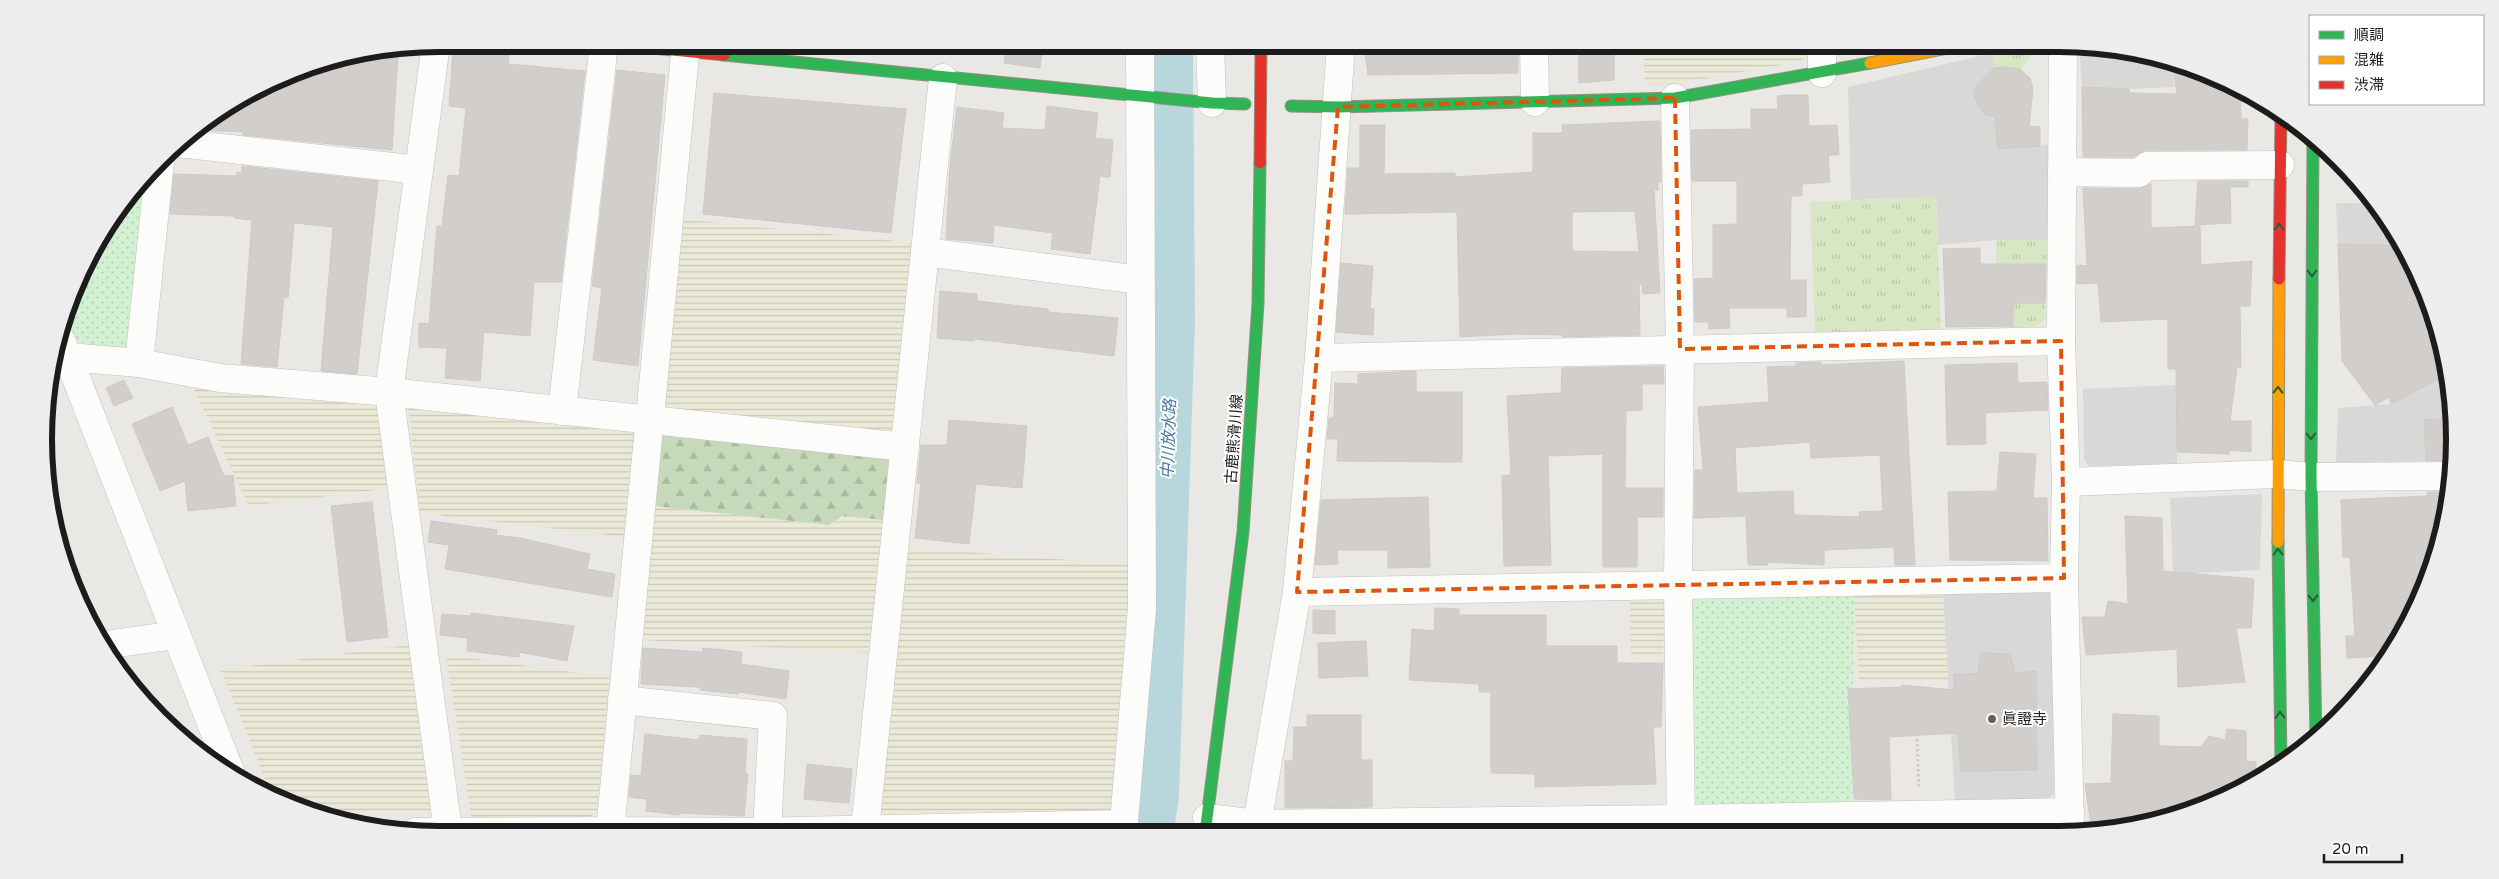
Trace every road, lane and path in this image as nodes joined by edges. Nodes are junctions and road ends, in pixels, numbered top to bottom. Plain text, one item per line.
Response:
1 (435, 52) edge
2 (603, 52) edge
3 (685, 52) edge
4 (727, 52) edge
5 (1140, 52) edge
6 (1209, 52) edge
7 (1261, 52) edge
8 (1341, 52) edge
9 (1534, 52) edge
10 (1822, 52) edge
11 (1928, 52) edge
12 (2063, 52) edge
13 (1822, 73) junction
14 (943, 78) junction
15 (1143, 96) junction
16 (1675, 98) junction
17 (1535, 102) junction
18 (1204, 103) junction
19 (1246, 104) dead end
20 (1291, 106) dead end
21 (1338, 107) junction
22 (2281, 122) edge
23 (190, 144) edge
24 (2313, 147) edge
25 (2280, 165) junction
26 (419, 170) junction
27 (2062, 172) junction
28 (159, 174) edge
29 (925, 252) junction
30 (1140, 280) junction
31 (2061, 341) junction
32 (65, 349) edge
33 (1680, 349) junction
34 (1319, 358) junction
35 (139, 363) junction
36 (389, 392) junction
37 (562, 412) junction
38 (650, 421) junction
39 (905, 447) junction
40 (2277, 474) junction
41 (2311, 476) junction
42 (2445, 476) edge
43 (2066, 482) junction
44 (2064, 578) junction
45 (1678, 586) junction
46 (1297, 592) junction
47 (176, 635) junction
48 (111, 644) edge
49 (622, 700) junction
50 (2316, 729) edge
51 (1917, 739) dead end
52 (2281, 757) edge
53 (226, 763) edge
54 (1920, 814) junction
55 (2070, 822) edge
56 (1257, 824) junction
57 (447, 826) edge
58 (610, 826) edge
59 (757, 826) edge
60 (865, 826) edge
61 (1124, 826) edge
62 (1206, 826) edge
63 (1681, 826) edge

1 - 26 street
2 - 37 street
3 - 38 street
4 - 14 street
5 - 15 street
6 - 18 street
7 - 62 street, 古鹿熊滑川線
8 - 21 street
9 - 17 street
10 - 13 street
11 - 13 street
12 - 27 street
13 - 16 street
14 - 15 street
14 - 29 street
15 - 18 street
15 - 30 street
16 - 17 street
16 - 33 street
17 - 21 street
18 - 19 street
20 - 21 street
21 - 34 street
22 - 25 street
23 - 26 street
24 -> 41 street
25 - 27 street
40 -> 25 street
26 - 36 street
27 - 31 street
28 - 35 street
29 - 30 street
29 - 39 street
30 - 61 street
31 - 33 street
31 - 43 street
32 - 35 street
32 - 47 street
33 - 34 street
33 - 45 street
34 - 46 street
35 - 36 street
36 - 37 street
36 - 57 street
37 - 38 street
38 - 39 street
38 - 49 street
39 - 60 street
40 - 41 street
40 - 43 street
52 -> 40 street
41 - 42 street
41 -> 50 street
43 - 44 street
44 - 45 street
44 - 55 street
45 - 46 street
45 - 63 street
46 - 56 street
47 - 48 street
47 - 53 street
49 - 58 street
49 - 59 street
51 - 54 path
54 - 55 street
54 - 63 street
56 - 62 street
56 - 63 street

